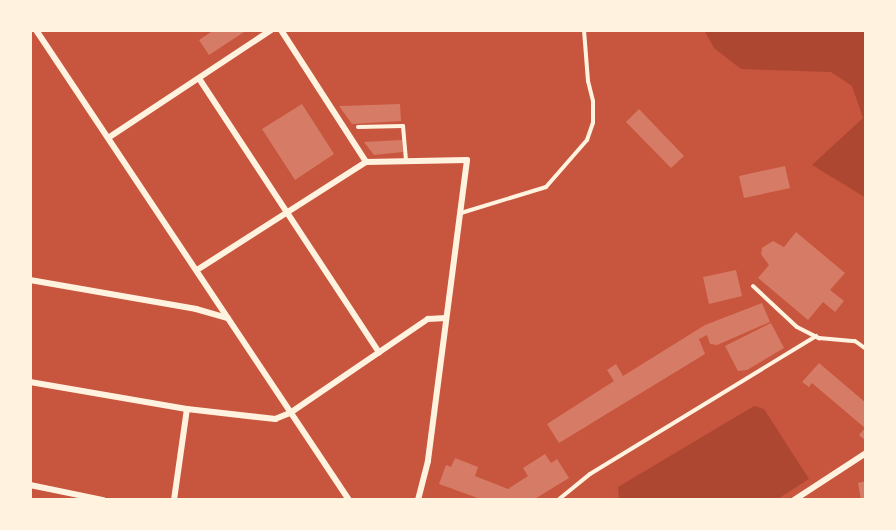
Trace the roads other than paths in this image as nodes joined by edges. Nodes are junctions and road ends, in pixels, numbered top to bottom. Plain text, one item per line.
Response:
1 (36, 30) edge
2 (271, 30) edge
3 (281, 30) edge
4 (584, 30) edge
5 (200, 80) junction
6 (358, 127) dead end
7 (111, 136) junction
8 (366, 162) junction
9 (406, 162) junction
10 (461, 213) junction
11 (287, 214) junction
12 (197, 270) junction
13 (30, 280) edge
14 (753, 286) dead end
15 (228, 318) junction
16 (446, 318) junction
17 (816, 336) junction
18 (866, 349) edge
19 (379, 353) junction
20 (30, 382) edge
21 (188, 409) junction
22 (290, 413) junction
23 (866, 453) edge
24 (30, 485) edge
25 (103, 500) edge
26 (174, 500) edge
27 (349, 500) edge
28 (418, 500) edge
29 (558, 500) edge
30 (794, 500) edge

1 - 7 street
2 - 5 street
3 - 8 street
4 - 10 lane
5 - 7 street
5 - 11 street
6 - 9 lane
7 - 12 street
8 - 9 street
8 - 11 street
9 - 10 street
10 - 16 street
11 - 12 street
11 - 19 street
12 - 15 street
13 - 15 street
14 - 17 lane
15 - 22 street
16 - 19 street
16 - 28 street
17 - 18 lane
17 - 29 lane
19 - 22 street
20 - 21 street
21 - 22 street
21 - 26 street
22 - 27 street
23 - 30 street
24 - 25 street

